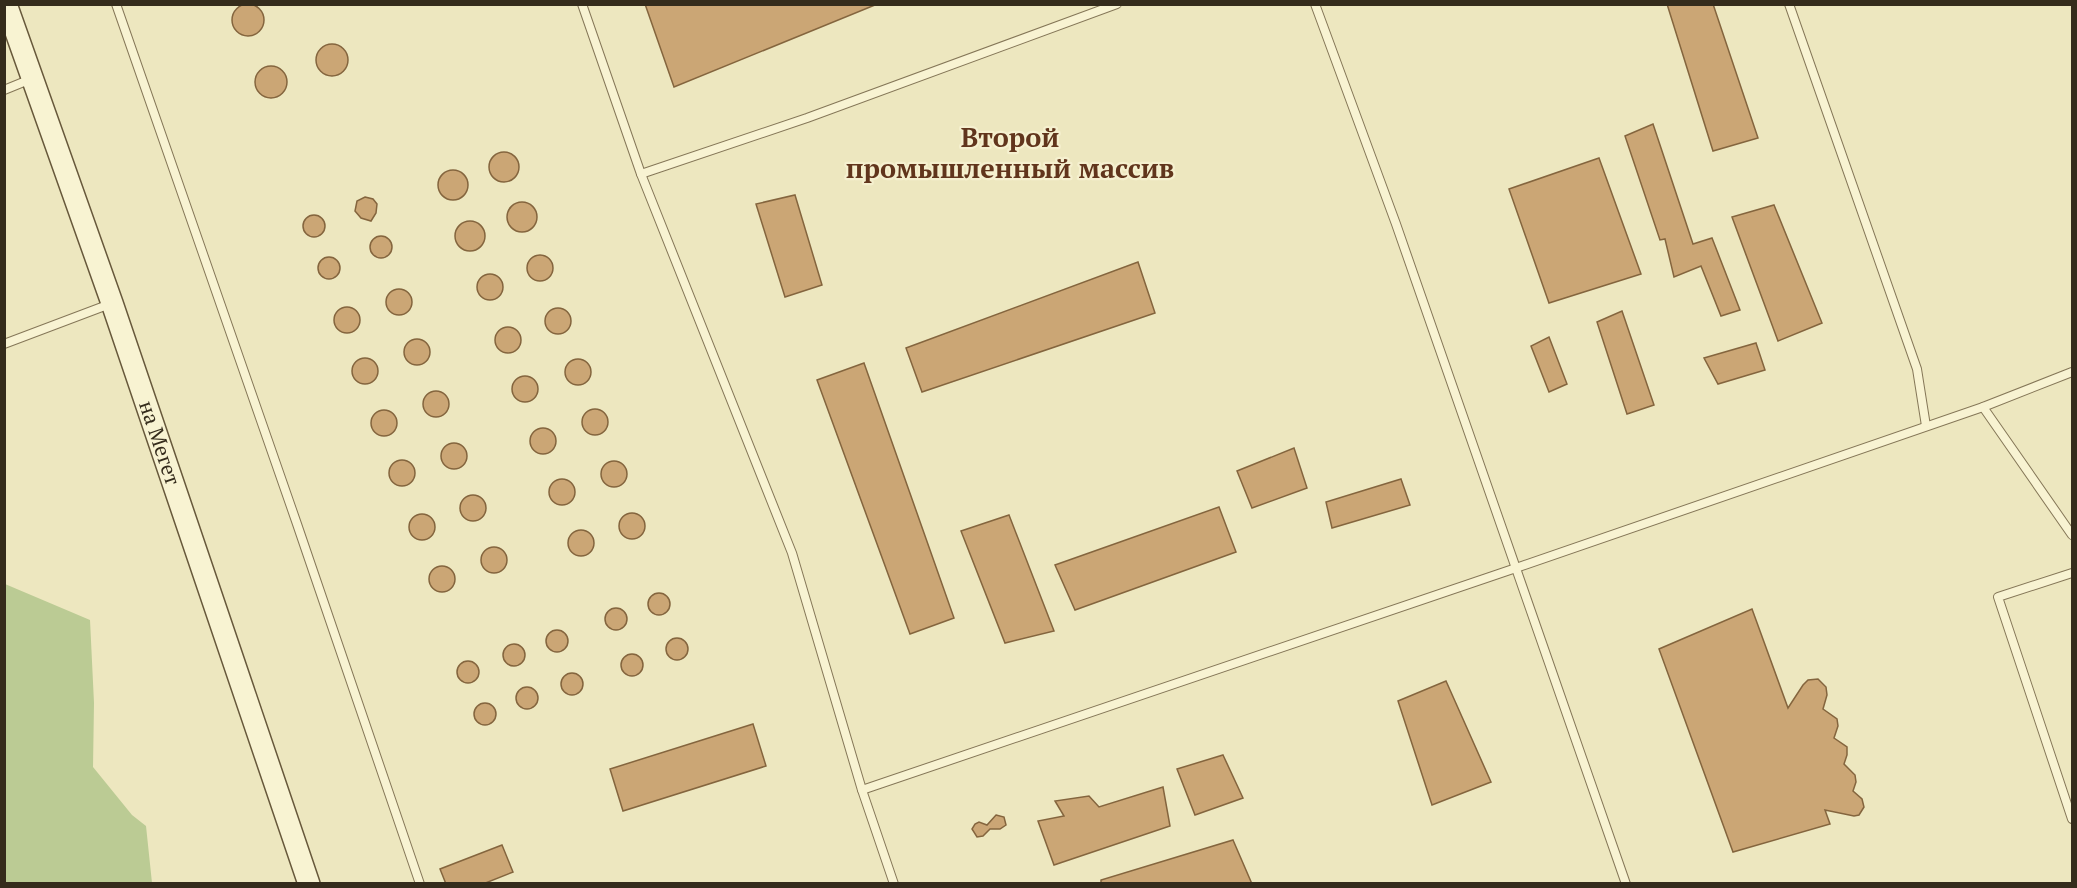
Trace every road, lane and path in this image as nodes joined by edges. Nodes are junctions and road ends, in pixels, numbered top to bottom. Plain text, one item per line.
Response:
1 (6, 4) edge
2 (116, 4) edge
3 (582, 4) edge
4 (1117, 4) edge
5 (1315, 4) edge
6 (1788, 4) edge
7 (33, 79) junction
8 (4, 90) edge
9 (641, 174) junction
10 (112, 303) junction
11 (4, 344) edge
12 (2073, 372) edge
13 (1983, 407) junction
14 (1926, 426) junction
15 (2073, 535) edge
16 (1516, 568) junction
17 (2073, 573) edge
18 (862, 790) junction
19 (2073, 819) edge
20 (309, 884) edge
21 (420, 884) edge
22 (894, 884) edge
23 (1626, 884) edge

1 - 7 street, на Мегет
2 - 21 lane
3 - 9 lane
4 - 9 lane
5 - 16 lane
6 - 14 lane
7 - 8 lane
7 - 10 street, на Мегет
9 - 18 lane
10 - 11 lane
10 - 20 street, на Мегет
12 - 13 lane
13 - 14 lane
13 - 15 lane
14 - 16 lane
16 - 18 lane
16 - 23 lane
17 - 19 lane
18 - 22 lane

